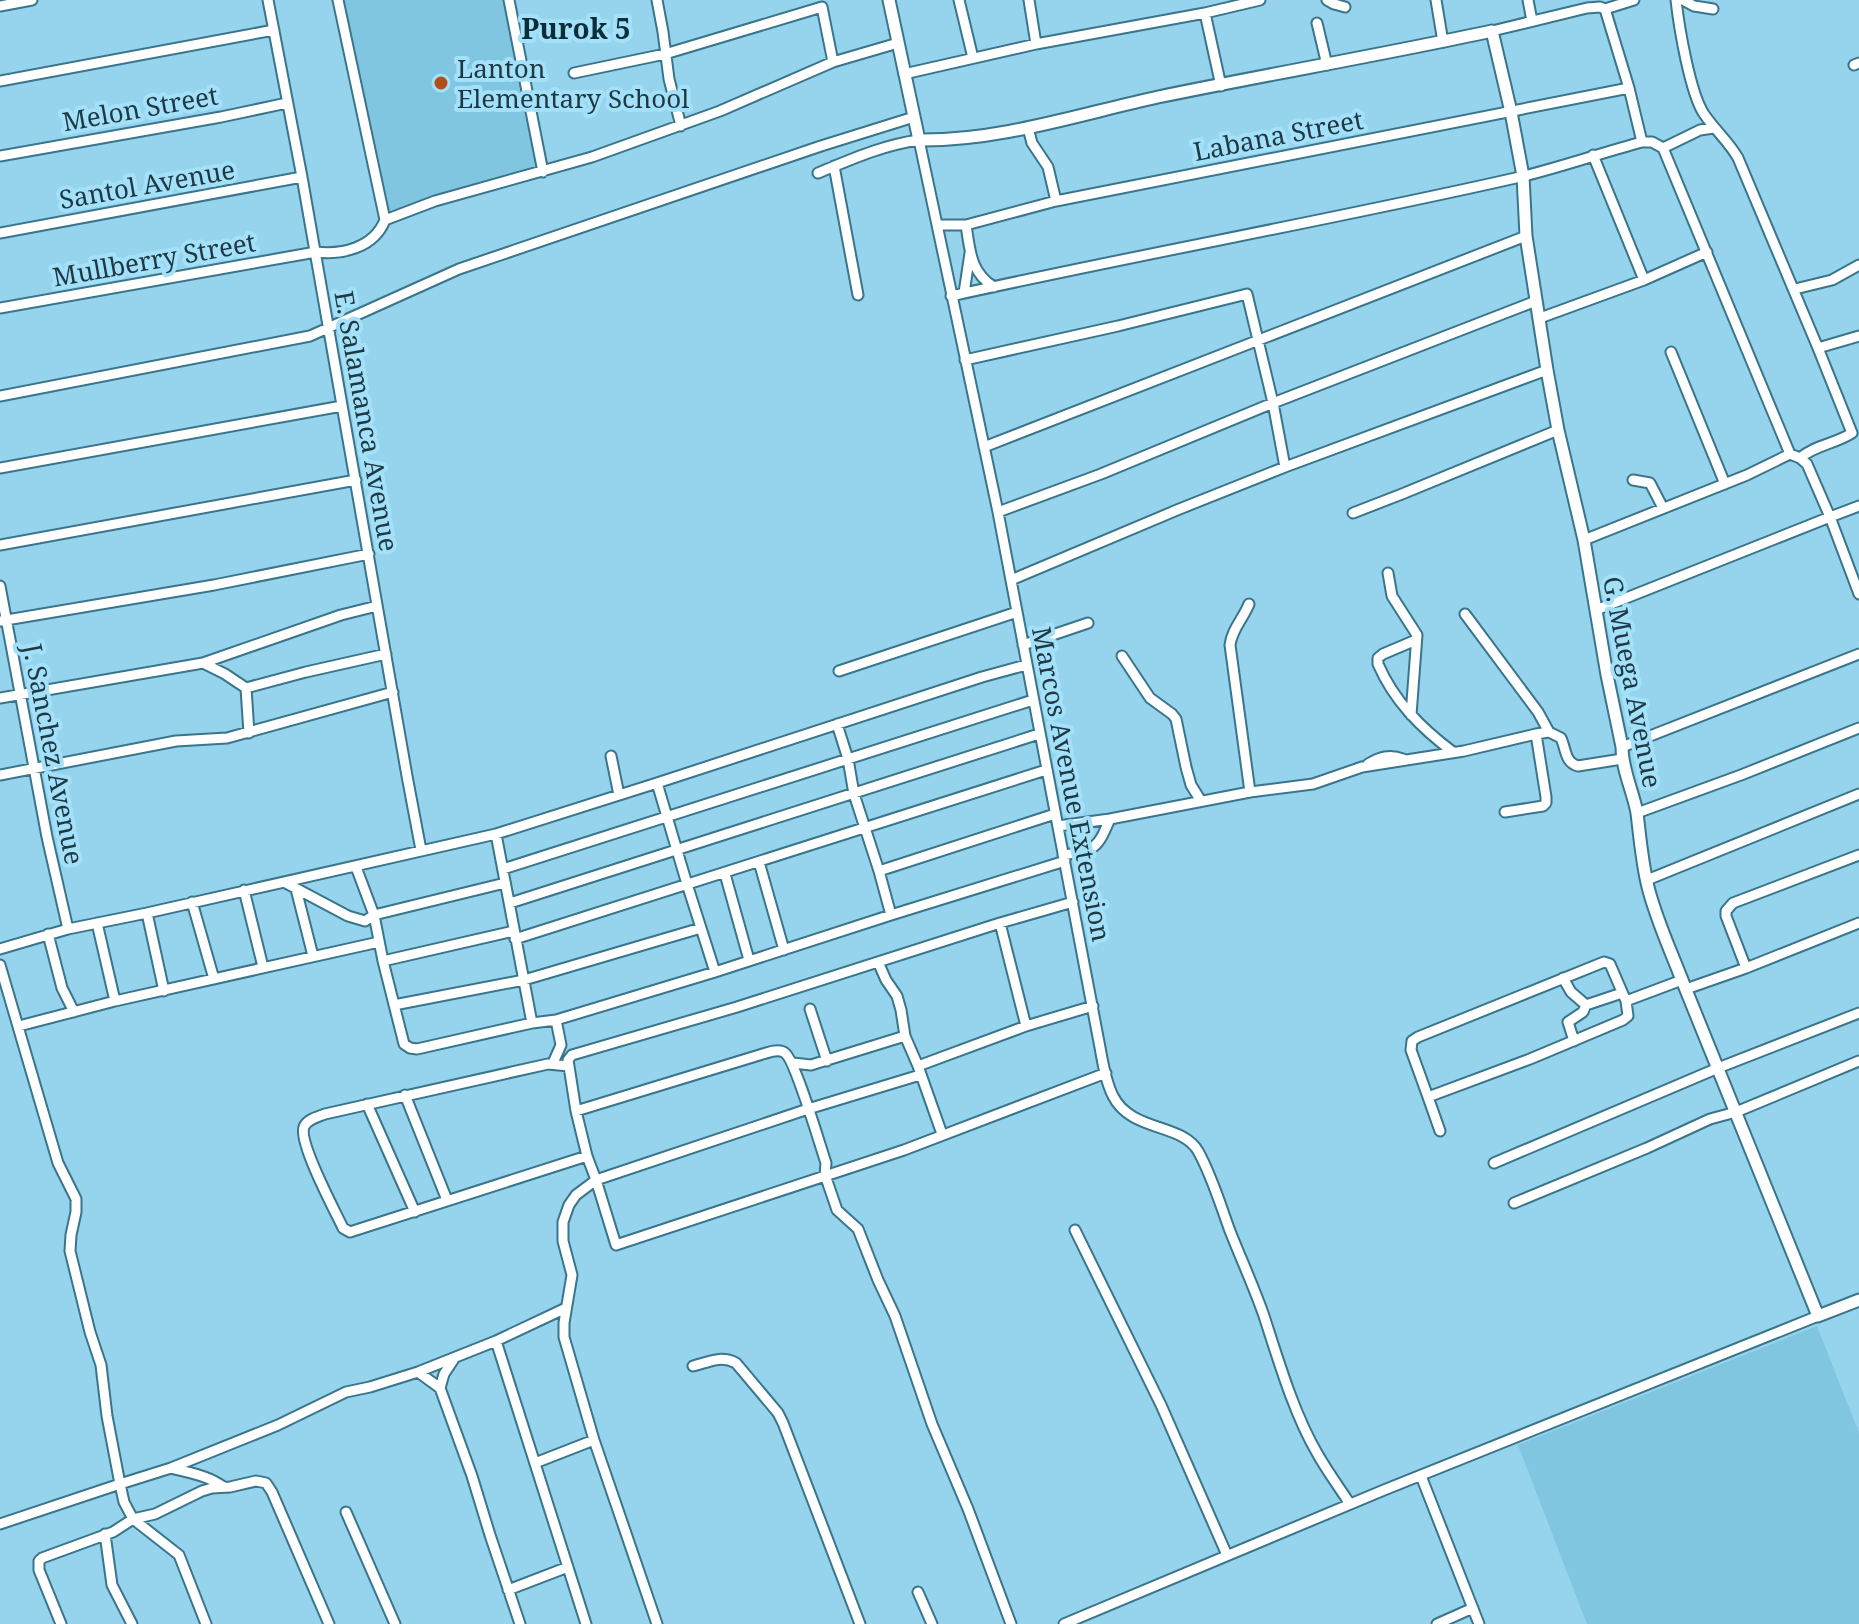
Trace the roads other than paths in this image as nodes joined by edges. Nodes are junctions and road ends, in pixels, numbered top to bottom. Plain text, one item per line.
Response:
1 (32, 0) edge
2 (268, 0) edge
3 (338, 0) edge
4 (509, 0) edge
5 (657, 0) edge
6 (889, 0) edge
7 (959, 0) edge
8 (1029, 0) edge
9 (1260, 0) edge
10 (1327, 0) edge
11 (1436, 0) edge
12 (1528, 0) edge
13 (1634, 0) edge
14 (1676, 0) edge
15 (1683, 0) edge
16 (821, 4) edge
17 (0, 6) edge
18 (1345, 7) dead end
19 (1605, 9) junction
20 (1713, 9) dead end
21 (1205, 13) junction
22 (1532, 21) junction
23 (1317, 23) dead end
24 (274, 30) junction
25 (1492, 31) junction
26 (1443, 42) junction
27 (898, 43) junction
28 (1036, 44) junction
29 (665, 54) junction
30 (973, 58) junction
31 (833, 62) junction
32 (1327, 65) junction
33 (574, 73) dead end
34 (904, 74) junction
35 (0, 81) edge
36 (1221, 86) junction
37 (1629, 88) junction
38 (287, 103) junction
39 (1511, 112) junction
40 (914, 117) junction
41 (681, 126) junction
42 (1028, 128) junction
43 (1714, 128) junction
44 (919, 140) junction
45 (1642, 142) junction
46 (1663, 148) junction
47 (1593, 155) junction
48 (0, 156) edge
49 (834, 166) junction
50 (543, 172) junction
51 (818, 173) dead end
52 (1523, 176) junction
53 (302, 177) junction
54 (1056, 201) junction
55 (385, 220) junction
56 (937, 225) junction
57 (966, 225) junction
58 (0, 233) edge
59 (1526, 236) junction
60 (970, 251) junction
61 (316, 252) junction
62 (1707, 252) junction
63 (1859, 265) edge
64 (1644, 280) junction
65 (994, 287) junction
66 (1795, 289) junction
67 (964, 293) junction
68 (858, 295) dead end
69 (951, 296) junction
70 (1536, 301) junction
71 (0, 308) edge
72 (1540, 318) junction
73 (329, 329) junction
74 (1859, 336) edge
75 (1257, 340) junction
76 (1818, 348) junction
77 (1671, 352) dead end
78 (965, 360) junction
79 (1547, 370) junction
80 (0, 396) edge
81 (1273, 403) junction
82 (342, 406) junction
83 (1558, 430) junction
84 (1856, 431) edge
85 (984, 447) junction
86 (1795, 456) junction
87 (1285, 467) junction
88 (0, 468) edge
89 (356, 480) junction
90 (1633, 480) dead end
91 (1725, 484) junction
92 (1859, 506) edge
93 (1663, 508) junction
94 (998, 512) junction
95 (1353, 513) dead end
96 (1830, 517) junction
97 (1584, 540) junction
98 (0, 545) edge
99 (369, 554) junction
100 (1388, 573) dead end
101 (1011, 580) junction
102 (0, 586) edge
103 (1859, 594) edge
104 (1249, 604) dead end
105 (377, 606) junction
106 (1596, 610) junction
107 (1017, 612) junction
108 (1465, 614) dead end
109 (3, 620) edge
110 (1088, 623) dead end
111 (1416, 640) junction
112 (1023, 645) junction
113 (386, 654) junction
114 (1859, 654) edge
115 (1122, 656) dead end
116 (203, 663) junction
117 (1026, 665) junction
118 (839, 671) dead end
119 (246, 688) junction
120 (393, 692) junction
121 (19, 695) junction
122 (0, 698) edge
123 (1033, 700) junction
124 (1411, 715) junction
125 (837, 724) junction
126 (1859, 728) edge
127 (1549, 732) junction
128 (249, 733) junction
129 (1039, 734) junction
130 (1536, 734) junction
131 (1453, 752) junction
132 (1622, 753) junction
133 (611, 756) dead end
134 (848, 759) junction
135 (34, 768) junction
136 (1046, 770) junction
137 (0, 775) edge
138 (657, 783) junction
139 (1250, 792) junction
140 (854, 794) junction
141 (1859, 794) edge
142 (619, 795) junction
143 (1201, 801) junction
144 (1505, 812) dead end
145 (1637, 813) junction
146 (1055, 814) junction
147 (666, 817) junction
148 (1110, 819) junction
149 (1058, 826) junction
150 (865, 827) junction
151 (496, 834) junction
152 (421, 850) junction
153 (677, 851) junction
154 (1859, 855) edge
155 (1064, 858) junction
156 (759, 862) junction
157 (356, 867) junction
158 (503, 869) junction
159 (879, 871) junction
160 (725, 874) junction
161 (1647, 880) junction
162 (284, 882) junction
163 (505, 883) junction
164 (687, 884) junction
165 (296, 889) junction
166 (244, 890) junction
167 (192, 902) junction
168 (1073, 902) junction
169 (510, 903) junction
170 (147, 913) junction
171 (374, 915) junction
172 (891, 915) junction
173 (97, 923) junction
174 (1000, 923) junction
175 (1859, 923) edge
176 (701, 928) junction
177 (68, 929) junction
178 (48, 934) junction
179 (514, 935) junction
180 (379, 942) junction
181 (0, 949) edge
182 (784, 950) junction
183 (313, 956) junction
184 (749, 960) junction
185 (383, 961) junction
186 (878, 962) junction
187 (0, 965) edge
188 (263, 967) junction
189 (1746, 968) junction
190 (715, 972) junction
191 (1563, 978) junction
192 (214, 979) junction
193 (524, 980) junction
194 (1684, 985) junction
195 (164, 991) junction
196 (1624, 997) junction
197 (115, 1001) junction
198 (394, 1005) junction
199 (1586, 1005) junction
200 (1093, 1006) junction
201 (810, 1009) dead end
202 (74, 1012) junction
203 (1859, 1013) edge
204 (556, 1020) junction
205 (532, 1023) junction
206 (19, 1026) junction
207 (1026, 1026) junction
208 (905, 1036) junction
209 (1574, 1041) junction
210 (827, 1061) junction
211 (1859, 1061) edge
212 (553, 1063) junction
213 (793, 1063) junction
214 (811, 1065) junction
215 (569, 1066) junction
216 (1718, 1068) junction
217 (919, 1070) junction
218 (1106, 1073) junction
219 (799, 1080) junction
220 (405, 1095) junction
221 (1428, 1097) junction
222 (367, 1104) junction
223 (808, 1109) junction
224 (576, 1111) junction
225 (1736, 1112) junction
226 (1440, 1131) dead end
227 (942, 1134) junction
228 (587, 1156) junction
229 (826, 1163) junction
230 (1494, 1163) dead end
231 (838, 1171) junction
232 (825, 1175) junction
233 (596, 1180) junction
234 (447, 1200) junction
235 (1514, 1203) dead end
236 (415, 1212) junction
237 (1075, 1230) dead end
238 (1859, 1300) edge
239 (566, 1308) junction
240 (1818, 1316) junction
241 (496, 1341) junction
242 (458, 1356) junction
243 (693, 1366) dead end
244 (418, 1372) junction
245 (440, 1388) junction
246 (594, 1440) junction
247 (535, 1463) junction
248 (171, 1468) junction
249 (1421, 1476) junction
250 (120, 1484) junction
251 (222, 1486) junction
252 (1350, 1504) junction
253 (346, 1512) dead end
254 (133, 1519) junction
255 (0, 1524) edge
256 (105, 1534) junction
257 (1227, 1555) junction
258 (568, 1567) junction
259 (508, 1590) junction
260 (918, 1592) dead end
261 (1473, 1608) junction
262 (61, 1624) edge
263 (132, 1624) edge
264 (206, 1624) edge
265 (329, 1624) edge
266 (395, 1624) edge
267 (520, 1624) edge
268 (586, 1624) edge
269 (657, 1624) edge
270 (860, 1624) edge
271 (932, 1624) edge
272 (1011, 1624) edge
273 (1064, 1624) edge
274 (1437, 1624) edge
275 (1479, 1624) edge

1 - 17 street
2 - 24 street, E. Salamanca Avenue
3 - 55 street
4 - 50 street
5 - 29 street
6 - 27 street, Marcos Avenue Extension
7 - 30 street
8 - 28 street
9 - 21 street
10 - 18 street
11 - 26 street
12 - 22 street
13 - 19 street
14 - 43 street
15 - 20 street
16 - 29 street
16 - 31 street
19 - 22 street
19 - 37 street
21 - 28 street
21 - 36 street
22 - 25 street
23 - 32 street
24 - 35 street
24 - 38 street, E. Salamanca Avenue
25 - 26 street
25 - 39 street, G. Muega Avenue
26 - 32 street
27 - 31 street
27 - 34 street, Marcos Avenue Extension
28 - 30 street
29 - 33 street
29 - 41 street
30 - 34 street
31 - 41 street
32 - 36 street
34 - 40 street, Marcos Avenue Extension
36 - 42 street
37 - 39 street, Labana Street
37 - 45 street
38 - 48 street, Melon Street
38 - 53 street, E. Salamanca Avenue
39 - 52 street, G. Muega Avenue
39 - 54 street, Labana Street
40 - 44 street, Marcos Avenue Extension
40 - 73 street
41 - 50 street
42 - 44 street
42 - 54 street
43 - 46 street
43 - 66 street
44 - 49 street
44 - 56 street, Marcos Avenue Extension
45 - 46 street
45 - 47 street
46 - 62 street
47 - 52 street
47 - 64 street
49 - 51 street
49 - 68 street
50 - 55 street
52 - 59 street, G. Muega Avenue
52 - 65 street
53 - 58 street, Santol Avenue
53 - 61 street, E. Salamanca Avenue
54 - 57 street, Labana Street
55 - 61 street, Mullberry Street
56 - 57 street, Labana Street
56 - 69 street, Marcos Avenue Extension
57 - 60 street
59 - 70 street, G. Muega Avenue
59 - 75 street
60 - 65 street
60 - 67 street
61 - 71 street, Mullberry Street
61 - 73 street, E. Salamanca Avenue
62 - 64 street
62 - 86 street
63 - 66 street
64 - 72 street
65 - 67 street
66 - 76 street
67 - 69 street
69 - 78 street, Marcos Avenue Extension
70 - 72 street, G. Muega Avenue
70 - 81 street
72 - 79 street, G. Muega Avenue
73 - 80 street
73 - 82 street, E. Salamanca Avenue
74 - 76 street
75 - 78 street
75 - 81 street
75 - 85 street
76 - 84 street
77 - 91 street
78 - 85 street, Marcos Avenue Extension
79 - 83 street, G. Muega Avenue
79 - 87 street
81 - 87 street
81 - 94 street
82 - 88 street
82 - 89 street, E. Salamanca Avenue
83 - 95 street
83 - 97 street, G. Muega Avenue
84 - 86 street
85 - 94 street, Marcos Avenue Extension
86 - 91 street
86 - 96 street
87 - 101 street
89 - 98 street
89 - 99 street, E. Salamanca Avenue
90 - 93 street
91 - 93 street
92 - 96 street
93 - 97 street
94 - 101 street, Marcos Avenue Extension
96 - 103 street
96 - 106 street
97 - 106 street, G. Muega Avenue
99 - 105 street, E. Salamanca Avenue
99 - 109 street
100 - 111 street
101 - 107 street, Marcos Avenue Extension
102 - 109 street, J. Sanchez Avenue
104 - 139 street
105 - 113 street, E. Salamanca Avenue
105 - 116 street
106 - 132 street, G. Muega Avenue
107 - 112 street, Marcos Avenue Extension
107 - 118 street
108 - 127 street
109 - 121 street, J. Sanchez Avenue
110 - 112 street
111 - 124 street
111 - 124 street
112 - 117 street, Marcos Avenue Extension
113 - 119 street
113 - 120 street, E. Salamanca Avenue
114 - 132 street
115 - 143 street
116 - 119 street
116 - 121 street
117 - 123 street, Marcos Avenue Extension
117 - 125 street
119 - 128 street
120 - 128 street
120 - 152 street, E. Salamanca Avenue
121 - 122 street
121 - 135 street, J. Sanchez Avenue
123 - 129 street, Marcos Avenue Extension
123 - 134 street
124 - 131 street
125 - 134 street
125 - 138 street
126 - 145 street
127 - 130 street
127 - 132 street
128 - 135 street
129 - 136 street, Marcos Avenue Extension
129 - 140 street
130 - 131 street
130 - 144 street
131 - 139 street
132 - 145 street, G. Muega Avenue
133 - 142 street
134 - 140 street
134 - 147 street
135 - 137 street
135 - 177 street, J. Sanchez Avenue
136 - 146 street, Marcos Avenue Extension
136 - 150 street
138 - 142 street
138 - 147 street
139 - 143 street
140 - 150 street
140 - 153 street
141 - 161 street
142 - 151 street
143 - 148 street
145 - 161 street, G. Muega Avenue
146 - 149 street, Marcos Avenue Extension
146 - 159 street
147 - 153 street
147 - 158 street
148 - 149 street
148 - 155 street
149 - 155 street, Marcos Avenue Extension
150 - 156 street
150 - 159 street
151 - 152 street
151 - 158 street
152 - 157 street
153 - 164 street
153 - 169 street
154 - 189 street
155 - 168 street, Marcos Avenue Extension
155 - 172 street
156 - 160 street
156 - 182 street
157 - 162 street
157 - 171 street
158 - 163 street
159 - 172 street
160 - 164 street
160 - 184 street
161 - 194 street, G. Muega Avenue
162 - 165 street
162 - 166 street
163 - 169 street
163 - 171 street
164 - 176 street
164 - 179 street
165 - 171 street
165 - 183 street
166 - 167 street
166 - 188 street
167 - 170 street
167 - 192 street
168 - 174 street
168 - 200 street, Marcos Avenue Extension
169 - 179 street
170 - 173 street
170 - 195 street
171 - 180 street
172 - 182 street
173 - 177 street
173 - 197 street
174 - 186 street
174 - 207 street
175 - 189 street
176 - 190 street
176 - 193 street
177 - 178 street
178 - 181 street
178 - 202 street
179 - 185 street
179 - 193 street
180 - 183 street
180 - 185 street
182 - 184 street
183 - 188 street
184 - 190 street
185 - 198 street
186 - 208 street
186 - 215 street
187 - 206 street
188 - 192 street
189 - 194 street
190 - 204 street
191 - 196 street
191 - 199 street
191 - 221 street
192 - 195 street
193 - 198 street
193 - 205 street
194 - 196 street
194 - 216 street, G. Muega Avenue
195 - 197 street
196 - 199 street
196 - 209 street
197 - 202 street
198 - 205 street
199 - 209 street
200 - 207 street
200 - 218 street, Marcos Avenue Extension
201 - 210 street
202 - 206 street
203 - 216 street
204 - 205 street
204 - 212 street
206 - 250 street
207 - 217 street
208 - 210 street
208 - 217 street
209 - 221 street
210 - 214 street
211 - 225 street
212 - 215 street
212 - 220 street
213 - 214 street
213 - 219 street
213 - 224 street
214 - 219 street
215 - 224 street
216 - 225 street, G. Muega Avenue
216 - 230 street
217 - 223 street
217 - 227 street
218 - 227 street
218 - 252 street, Marcos Avenue Extension
219 - 223 street
220 - 222 street
220 - 234 street
221 - 226 street
222 - 236 street
222 - 236 street
223 - 229 street
223 - 233 street
224 - 228 street
225 - 235 street
225 - 240 street, G. Muega Avenue
227 - 231 street
228 - 233 street
228 - 234 street
229 - 231 street
229 - 232 street
231 - 232 street
232 - 233 street
232 - 272 street
233 - 239 street
234 - 236 street
237 - 257 street
238 - 240 street
239 - 241 street
239 - 246 street
240 - 249 street
241 - 242 street
241 - 247 street
242 - 244 street
242 - 245 street
243 - 270 street
244 - 245 street
244 - 248 street
245 - 259 street
246 - 247 street
246 - 269 street
247 - 258 street
248 - 250 street
248 - 251 street
249 - 252 street
249 - 261 street
250 - 254 street
250 - 255 street
251 - 254 street
251 - 265 street
252 - 257 street
253 - 266 street
254 - 256 street
254 - 264 street
256 - 262 street
256 - 263 street
257 - 273 street
258 - 259 street
258 - 268 street
259 - 267 street
260 - 271 street
261 - 274 street
261 - 275 street

